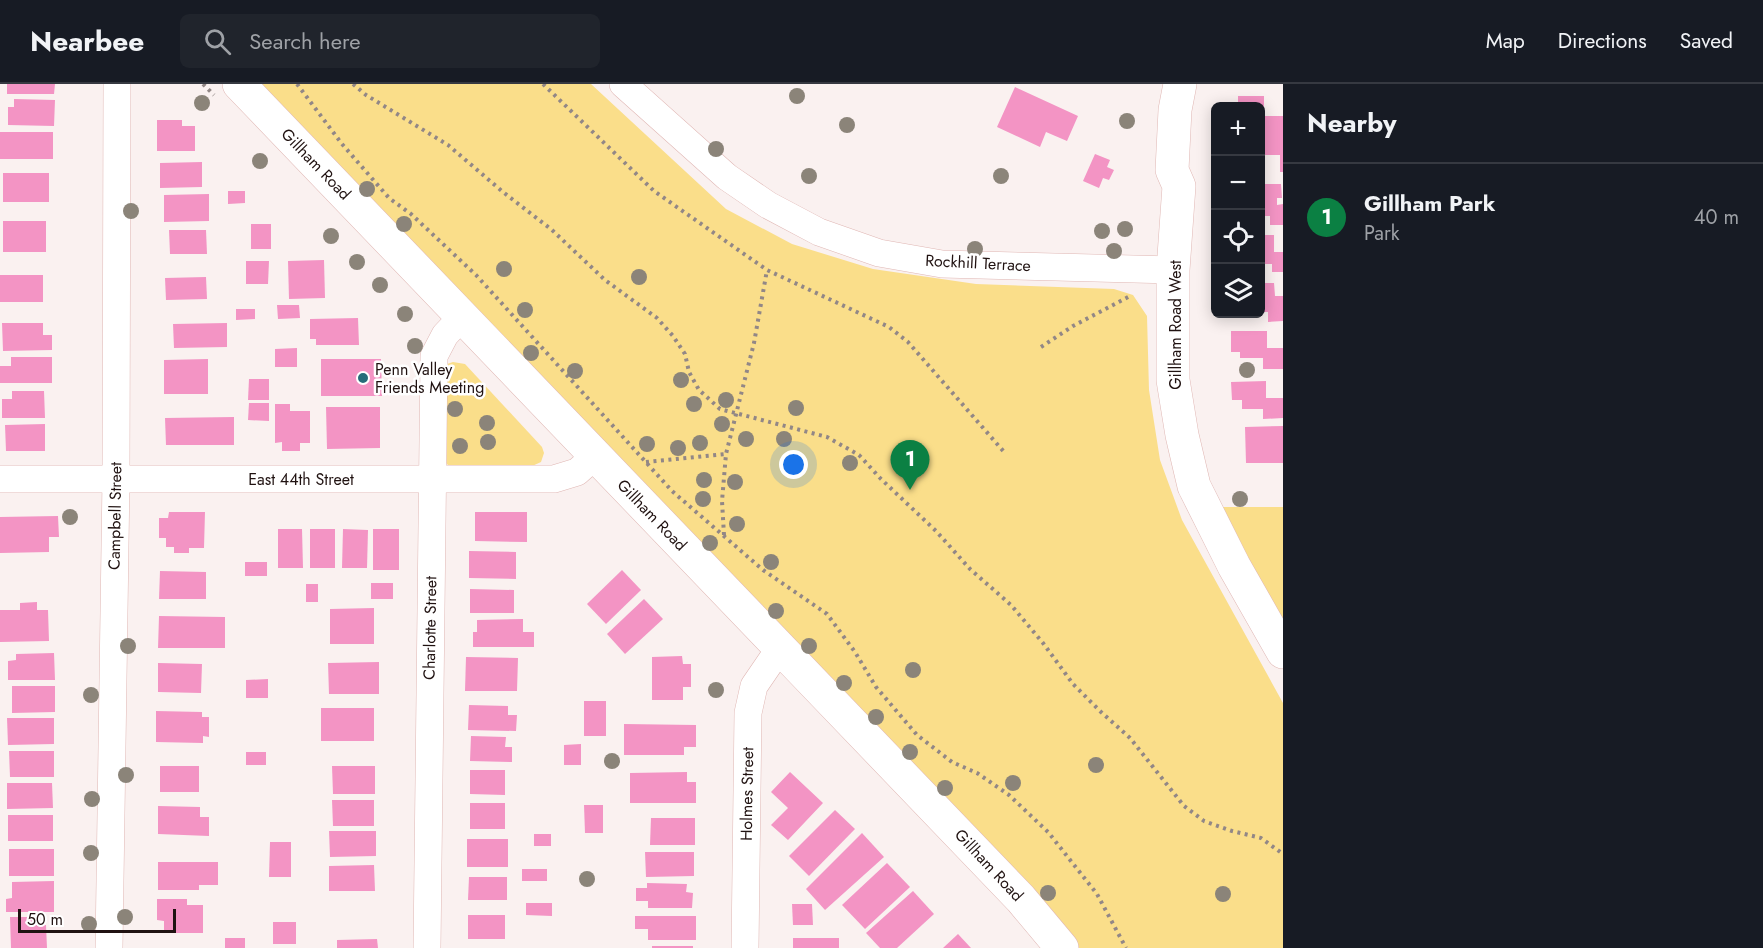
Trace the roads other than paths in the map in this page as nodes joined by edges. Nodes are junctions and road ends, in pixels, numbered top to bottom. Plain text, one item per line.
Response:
1 (117, 84) edge
2 (240, 84) edge
3 (623, 84) edge
4 (1180, 84) edge
5 (1199, 84) edge
6 (1179, 186) junction
7 (1173, 270) junction
8 (462, 317) junction
9 (595, 456) junction
10 (0, 478) edge
11 (116, 479) junction
12 (432, 479) junction
13 (780, 648) junction
14 (1283, 652) edge
15 (109, 948) edge
16 (427, 948) edge
17 (746, 948) edge
18 (1062, 948) edge

1 - 11 street, Campbell Street
2 - 8 main road, Gillham Road
3 - 7 street, Rockhill Terrace
4 - 6 main road, Gillham Road West
5 - 6 main road
6 - 7 main road, Gillham Road West
7 - 14 main road, Gillham Road West
8 - 9 main road, Gillham Road
8 - 12 street, Charlotte Street
9 - 12 street, East 44th Street
9 - 13 main road, Gillham Road
10 - 11 street, East 44th Street
11 - 12 street, East 44th Street
11 - 15 street, Campbell Street
12 - 16 street, Charlotte Street
13 - 17 street, Holmes Street
13 - 18 main road, Gillham Road

